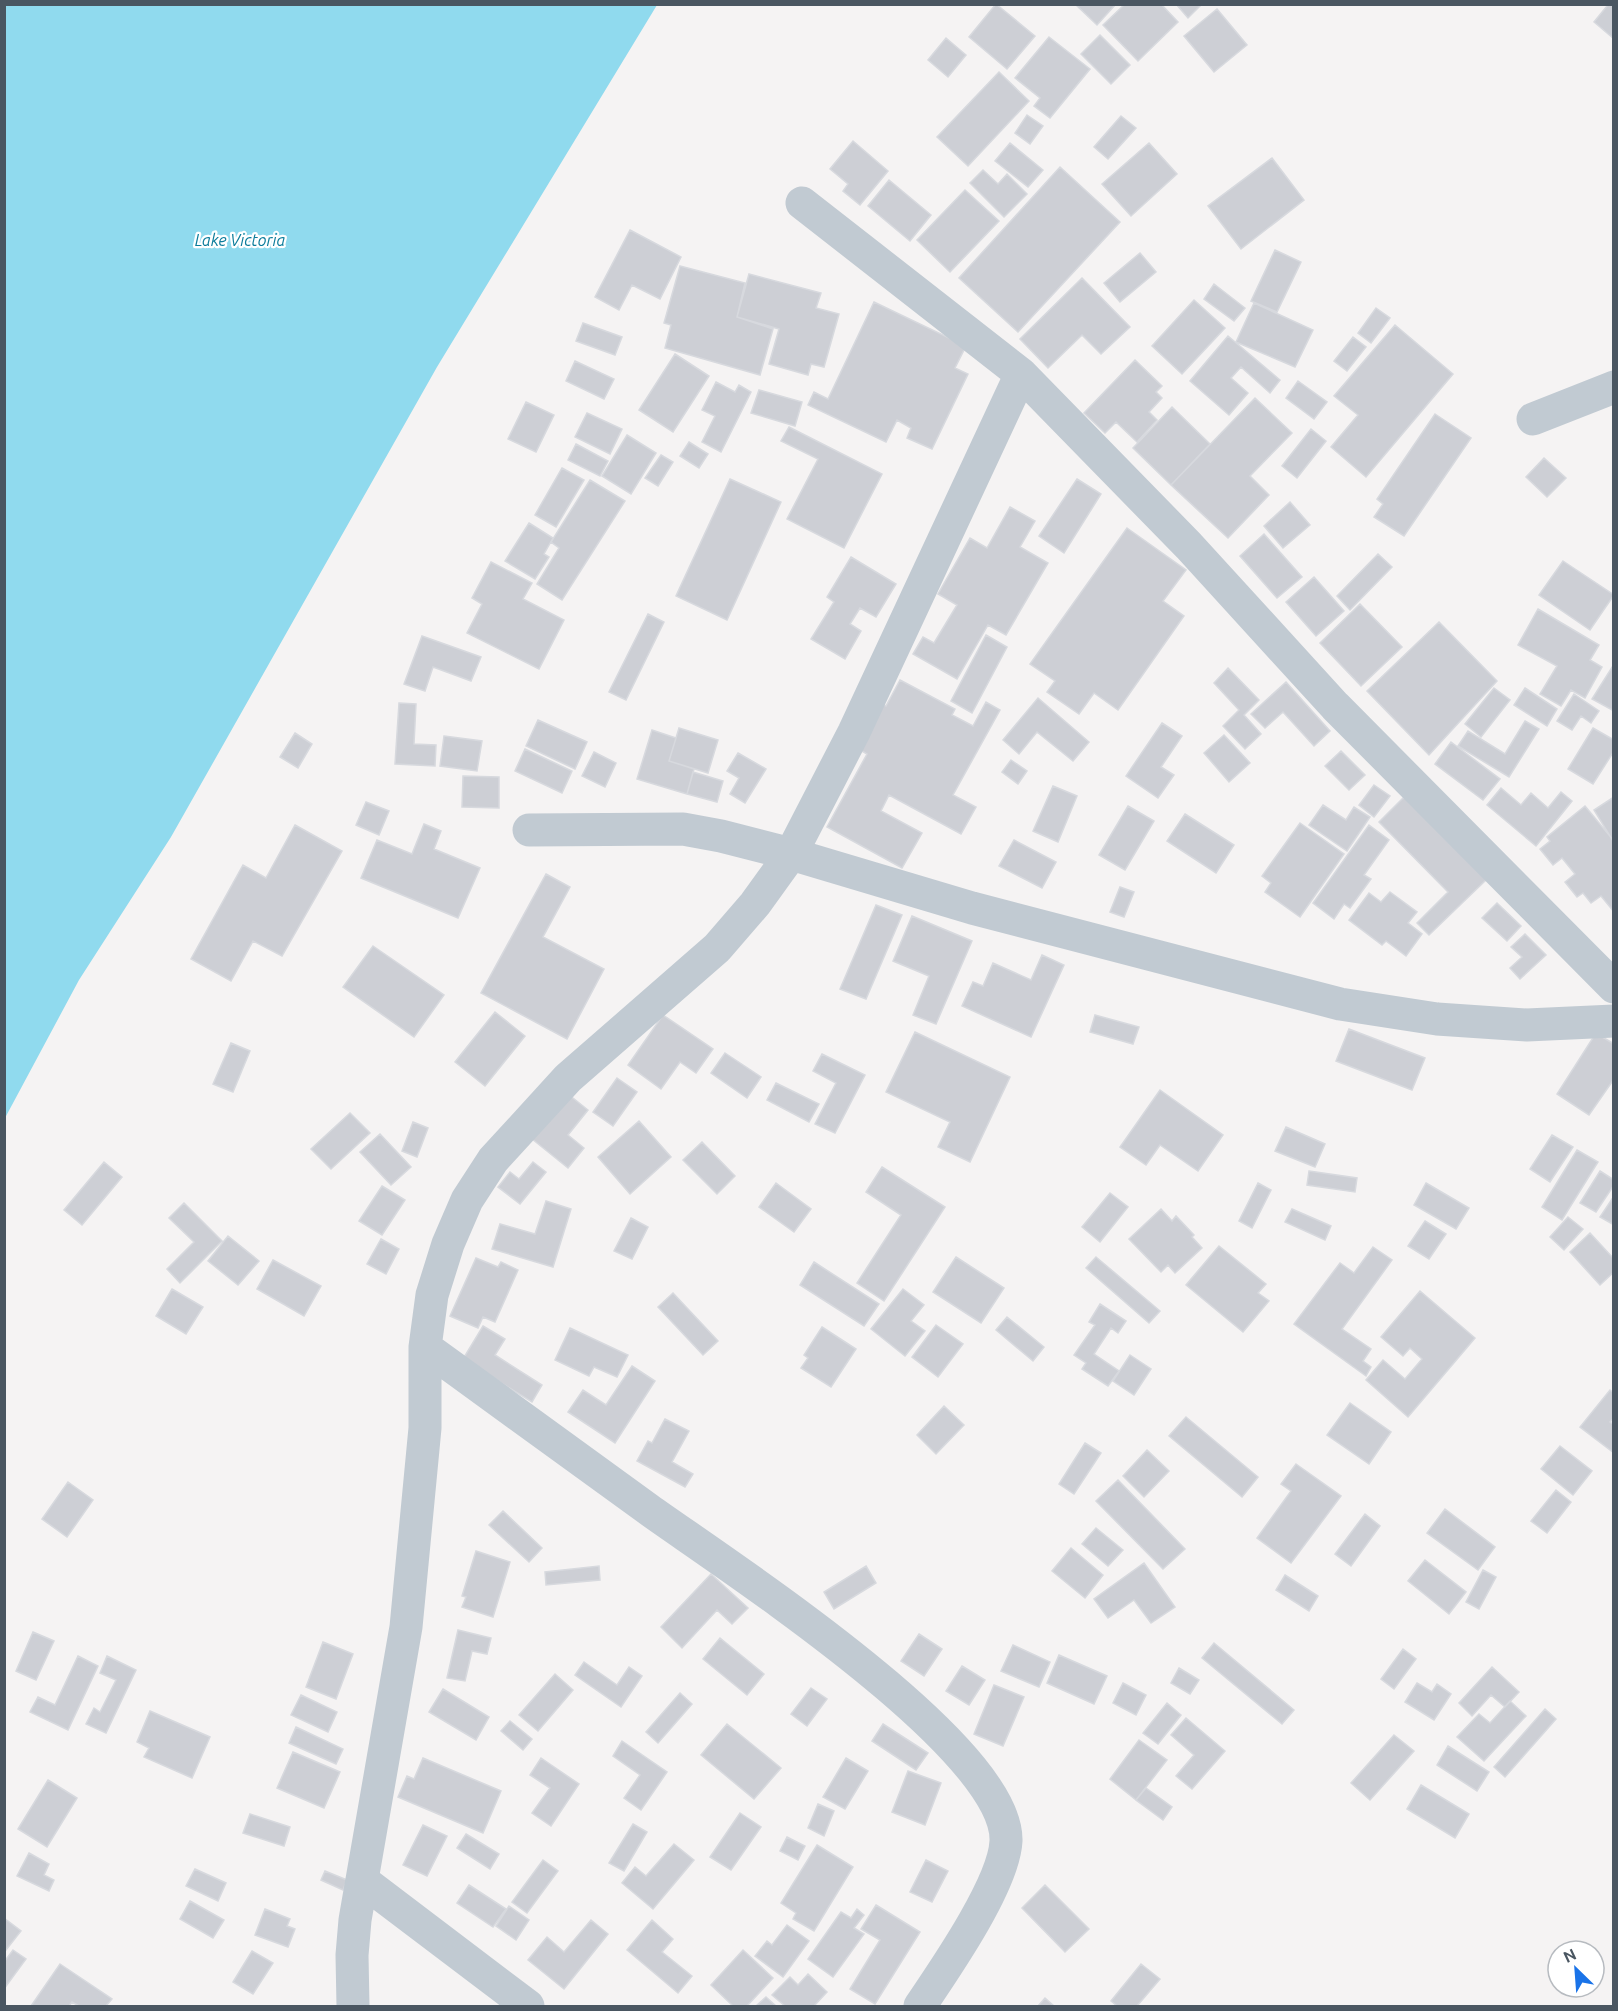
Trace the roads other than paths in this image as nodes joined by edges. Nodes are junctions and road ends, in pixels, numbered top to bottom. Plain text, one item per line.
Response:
1 (802, 203) dead end
2 (1021, 374) junction
3 (1614, 387) edge
4 (1533, 420) dead end
5 (529, 830) dead end
6 (791, 854) junction
7 (1614, 987) edge
8 (1614, 1021) edge
9 (425, 1347) junction
10 (363, 1881) junction
11 (353, 2007) edge
12 (528, 2007) edge
13 (920, 2007) edge

1 - 2 street
2 - 6 street
2 - 7 street
3 - 4 street
5 - 6 street
6 - 8 street
6 - 9 street
9 - 10 street
9 - 13 street
10 - 11 street
10 - 12 street

